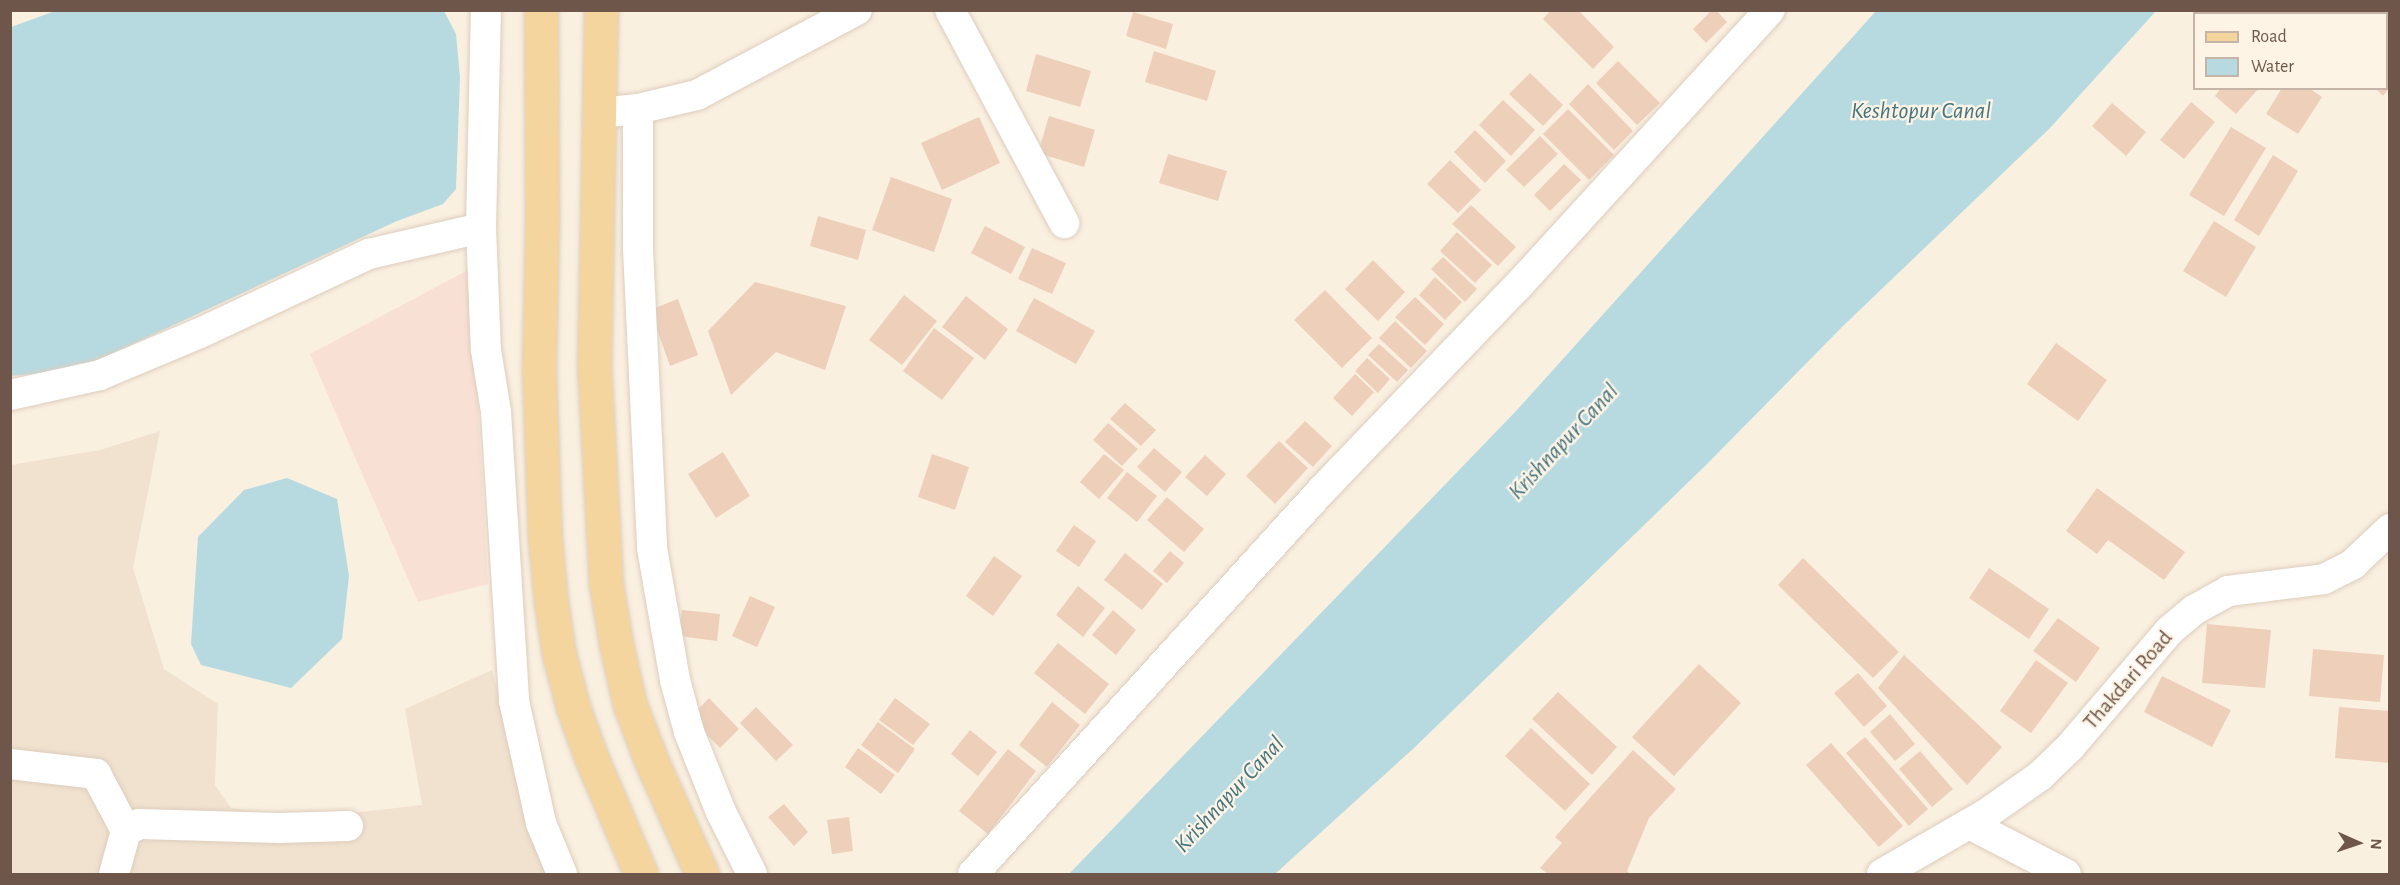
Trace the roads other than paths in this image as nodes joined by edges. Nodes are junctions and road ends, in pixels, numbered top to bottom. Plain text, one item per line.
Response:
1 (486, 10) edge
2 (541, 10) edge
3 (601, 10) edge
4 (857, 10) edge
5 (950, 10) edge
6 (1770, 10) edge
7 (638, 109) junction
8 (598, 113) junction
9 (1064, 223) dead end
10 (481, 228) junction
11 (10, 395) edge
12 (2388, 534) edge
13 (10, 764) edge
14 (1969, 824) junction
15 (348, 826) dead end
16 (126, 831) junction
17 (114, 874) edge
18 (562, 874) edge
19 (640, 874) edge
20 (702, 874) edge
21 (752, 874) edge
22 (973, 874) edge
23 (1882, 874) edge
24 (2066, 874) edge

1 - 10 street
2 - 19 main road
3 - 8 main road
4 - 7 street
5 - 9 street
6 - 22 street
7 - 8 street
7 - 21 street
8 - 20 main road
10 - 11 street
10 - 18 street
12 - 14 street, Thakdari Road
13 - 16 street
14 - 23 street, Thakdari Road
14 - 24 street
15 - 16 street
16 - 17 street

